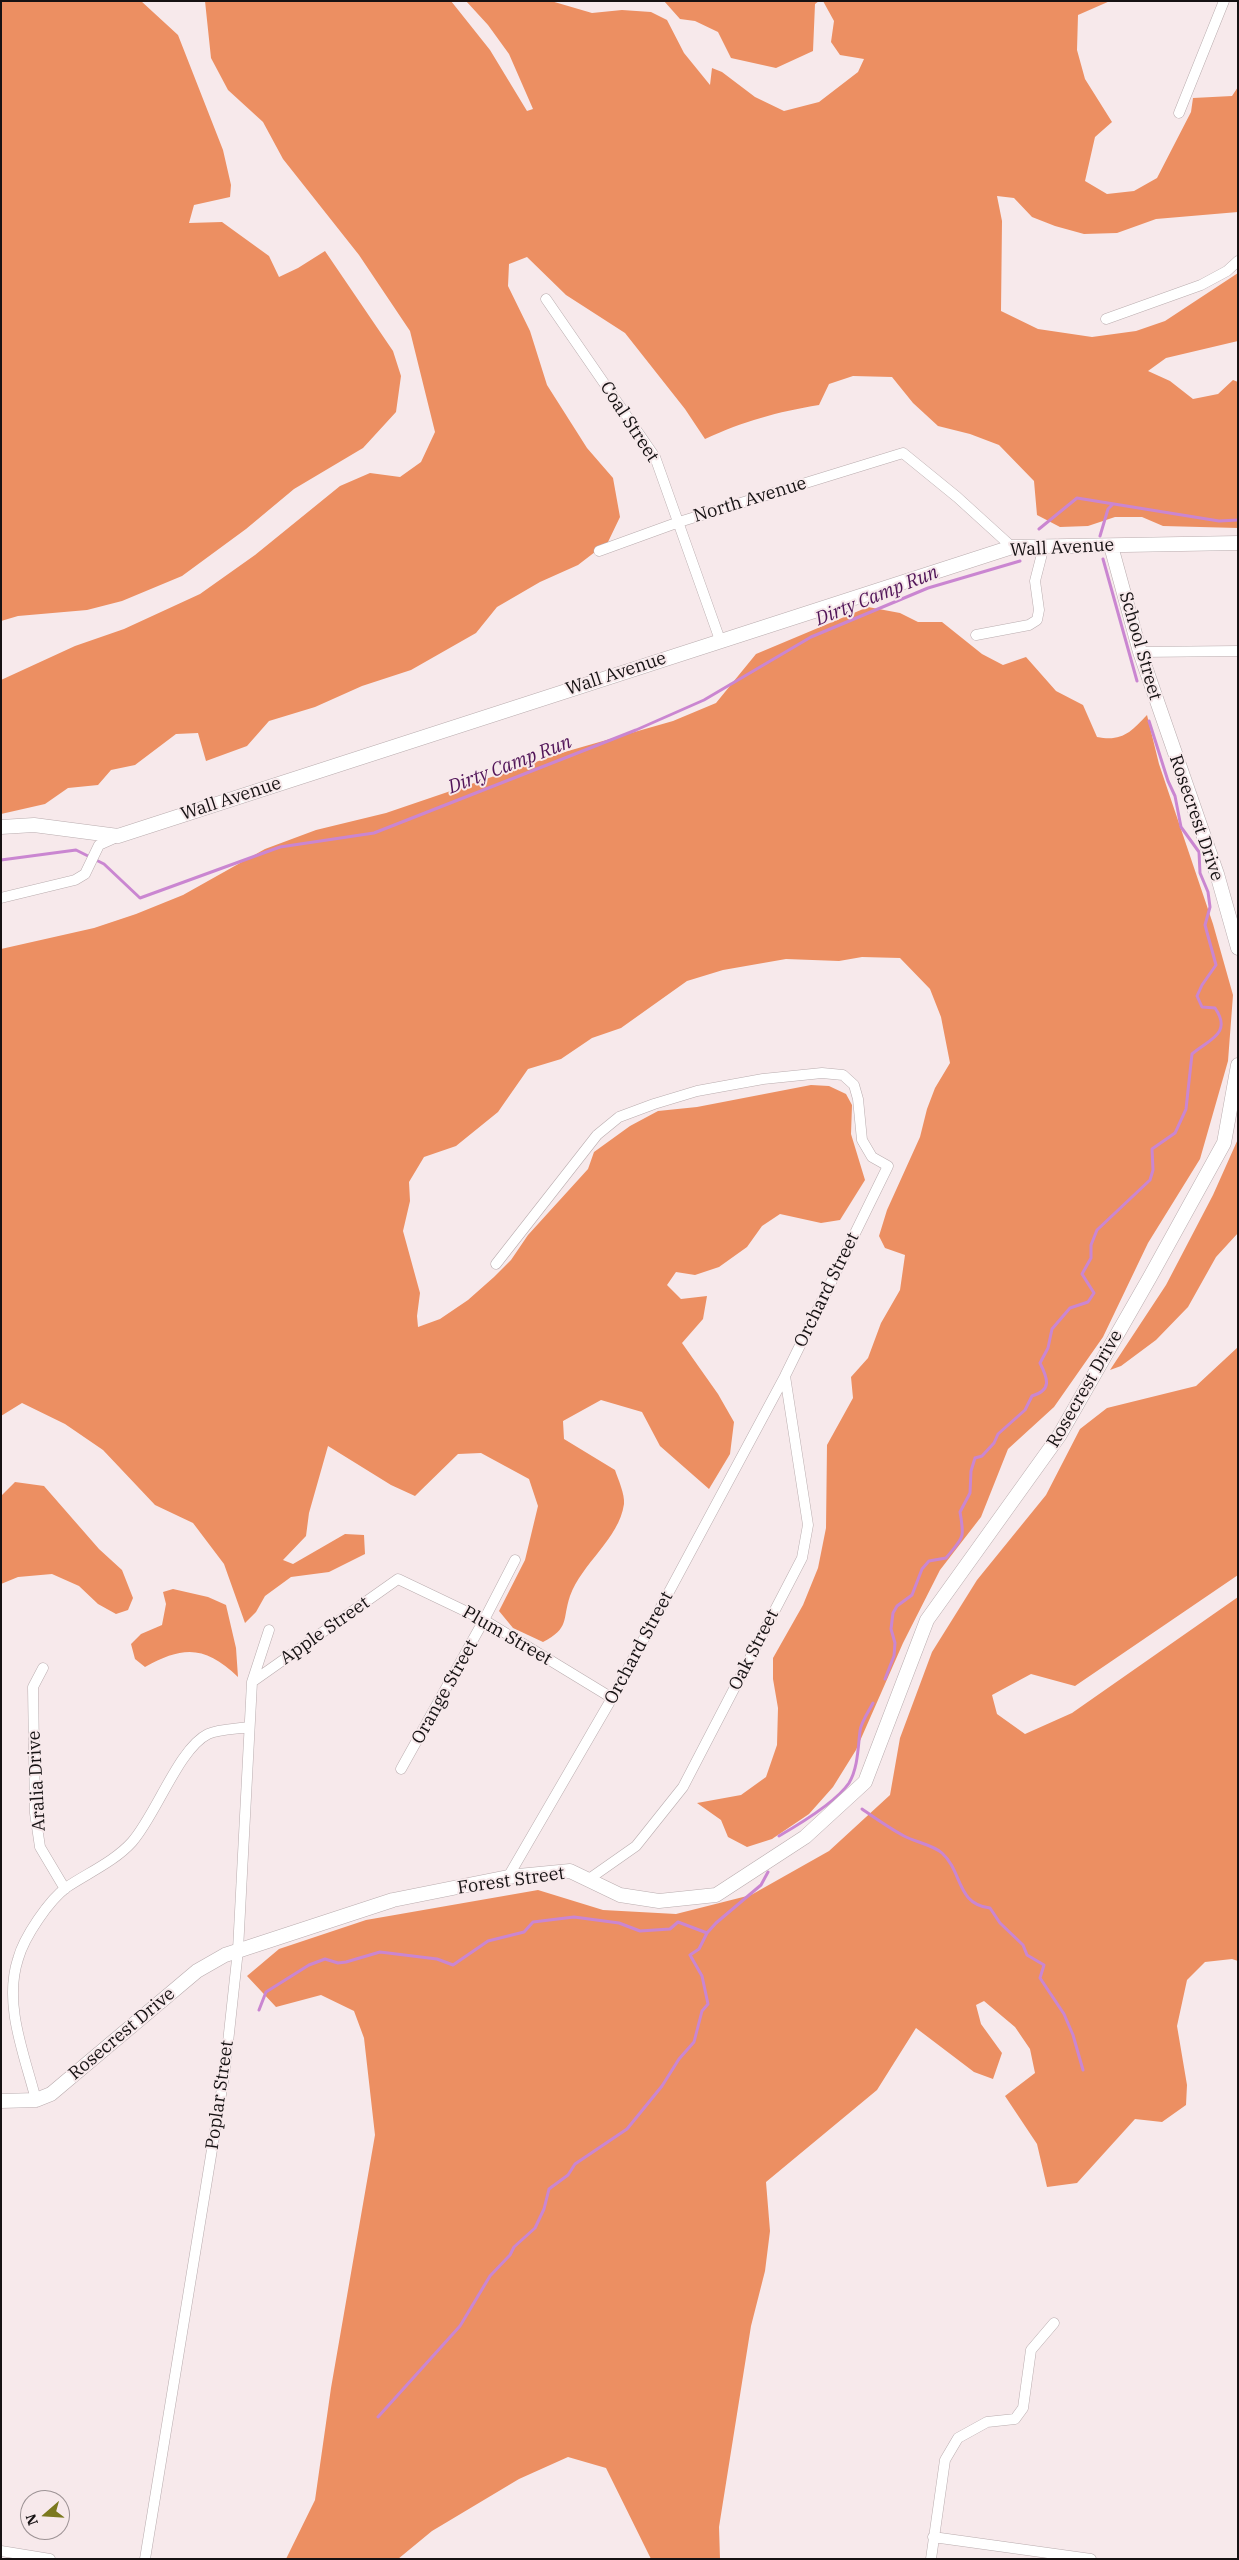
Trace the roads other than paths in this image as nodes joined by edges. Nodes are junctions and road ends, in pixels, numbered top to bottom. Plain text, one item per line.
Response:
1 (1224, 1) edge
2 (1179, 113) dead end
3 (1238, 261) edge
4 (546, 299) dead end
5 (1106, 319) dead end
6 (680, 522) junction
7 (1238, 543) edge
8 (1044, 546) junction
9 (1111, 546) junction
10 (1012, 547) junction
11 (599, 551) dead end
12 (976, 635) dead end
13 (720, 640) junction
14 (1238, 651) edge
15 (1140, 652) junction
16 (1171, 746) joint
17 (1, 827) edge
18 (118, 836) junction
19 (1, 898) edge
20 (1238, 948) edge
21 (1238, 1066) edge
22 (496, 1264) dead end
23 (785, 1376) junction
24 (515, 1560) dead end
25 (398, 1579) joint
26 (484, 1620) junction
27 (269, 1630) dead end
28 (43, 1668) dead end
29 (252, 1682) junction
30 (896, 1695) joint
31 (612, 1698) junction
32 (250, 1727) junction
33 (401, 1769) dead end
34 (508, 1877) junction
35 (589, 1879) junction
36 (65, 1889) junction
37 (238, 1950) junction
38 (36, 2100) junction
39 (1, 2101) edge
40 (1054, 2323) dead end
41 (933, 2537) junction
42 (1, 2551) edge
43 (50, 2559) edge
44 (145, 2559) edge
45 (931, 2559) edge
46 (1091, 2559) edge

1 - 2 street
3 - 5 street
4 - 6 street, Coal Street
6 - 10 street, North Avenue
6 - 11 street, North Avenue
6 - 13 street, Coal Street
7 - 9 street, Wall Avenue
8 - 9 street, Wall Avenue
8 - 10 street, Wall Avenue
8 - 12 street
9 - 15 street, School Street
10 - 13 street, Wall Avenue
13 - 18 street, Wall Avenue
14 - 15 street
15 - 16 street, School Street
16 - 20 street, Rosecrest Drive
17 - 18 street, Wall Avenue
18 - 19 street
21 - 30 street, Rosecrest Drive
22 - 23 street, Orchard Street
23 - 31 street, Orchard Street
23 - 35 street, Oak Street
24 - 26 street, Orange Street
25 - 26 street, Plum Street
25 - 29 street, Apple Street
26 - 31 street, Plum Street
26 - 33 street, Orange Street
27 - 29 street, Poplar Street
28 - 36 street, Aralia Drive
29 - 32 street, Poplar Street
30 - 35 street, Forest Street
31 - 34 street, Orchard Street
32 - 36 street
32 - 37 street, Poplar Street
34 - 35 street, Forest Street
34 - 37 street, Forest Street
36 - 38 street
37 - 38 street, Rosecrest Drive
37 - 44 street, Poplar Street
38 - 39 street, Rosecrest Drive
40 - 41 street
41 - 45 street
41 - 46 street
42 - 43 street

